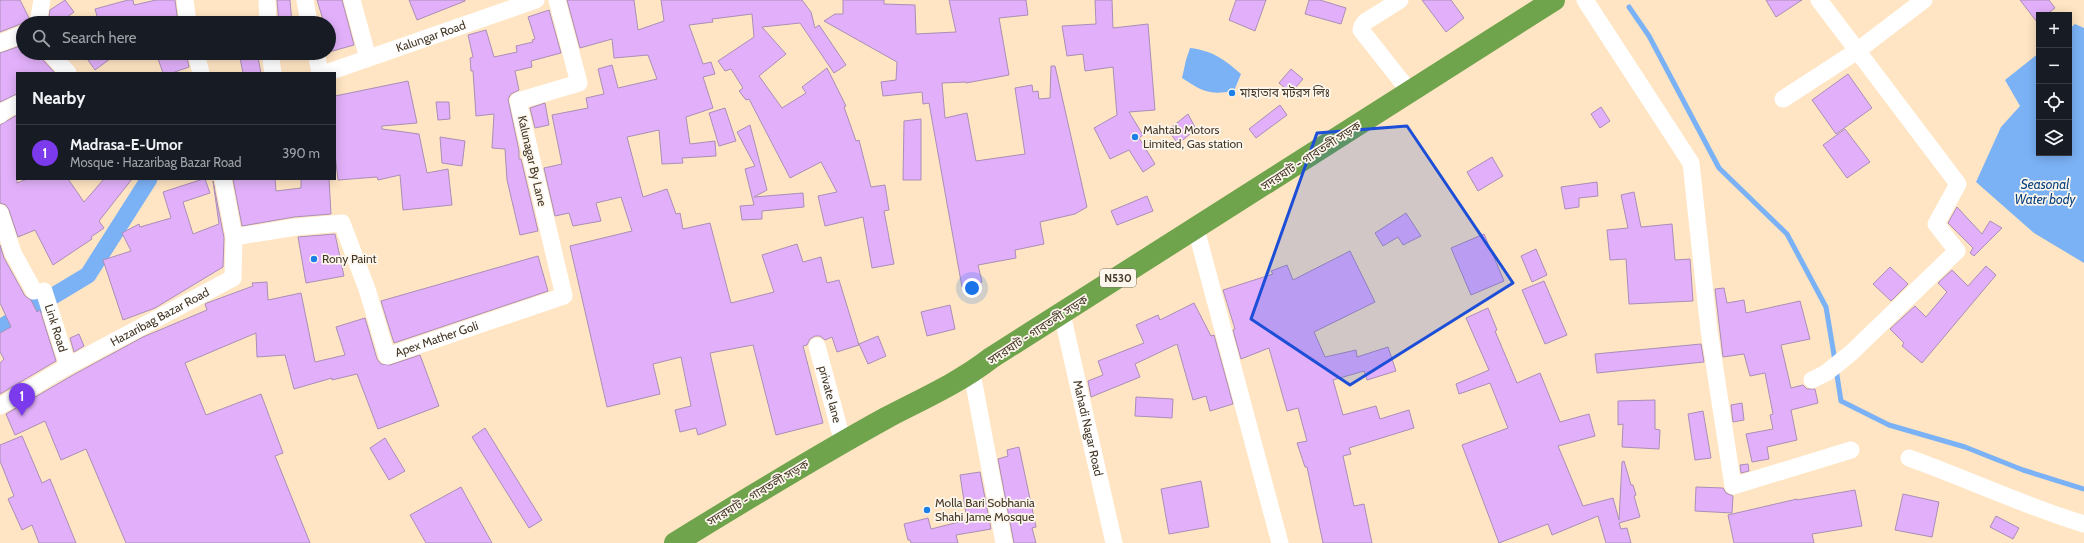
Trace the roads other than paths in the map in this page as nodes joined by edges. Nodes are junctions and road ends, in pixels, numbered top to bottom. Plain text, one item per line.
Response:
1 (42, 0) edge
2 (46, 0) edge
3 (185, 0) edge
4 (267, 0) edge
5 (304, 0) edge
6 (352, 0) edge
7 (536, 0) edge
8 (557, 0) edge
9 (1400, 0) edge
10 (1554, 0) edge
11 (1585, 0) edge
12 (1819, 0) edge
13 (1924, 0) edge
14 (39, 16) edge
15 (187, 16) edge
16 (268, 16) edge
17 (307, 16) edge
18 (16, 37) edge
19 (0, 43) edge
20 (1857, 51) junction
21 (368, 58) junction
22 (56, 60) edge
23 (198, 60) edge
24 (271, 60) edge
25 (317, 60) edge
26 (67, 72) edge
27 (201, 72) edge
28 (273, 72) edge
29 (320, 72) edge
30 (329, 72) edge
31 (1410, 92) junction
32 (1783, 99) dead end
33 (16, 104) edge
34 (1, 112) edge
35 (223, 180) edge
36 (0, 213) edge
37 (1196, 229) junction
38 (234, 237) junction
39 (564, 296) joint
40 (1062, 314) junction
41 (817, 346) dead end
42 (68, 366) junction
43 (972, 373) junction
44 (1819, 376) dead end
45 (0, 406) edge
46 (843, 443) junction
47 (1851, 450) dead end
48 (1909, 458) dead end
49 (2084, 524) edge
50 (675, 543) edge
51 (1004, 543) edge
52 (1114, 543) edge
53 (1280, 543) edge

1 - 2 street
1 - 14 street
3 - 15 street
4 - 16 street
5 - 17 street
6 - 21 street
7 - 21 street, Kalungar Road
8 - 39 street, Kalunagar By Lane
9 - 31 street
10 - 31 highway, সদরঘাট - গাবতলী সড়ক / N530
11 - 47 street
12 - 20 street
13 - 20 street
18 - 19 street
20 - 32 street
20 - 44 street
21 - 30 street, Kalungar Road
22 - 26 street
23 - 27 street
24 - 28 street
25 - 29 street
31 - 37 highway, সদরঘাট - গাবতলী সড়ক / N530
33 - 34 street
35 - 38 street, Hazaribag Bazar Road
36 - 42 street, Link Road
37 - 40 highway, সদরঘাট - গাবতলী সড়ক / N530
37 - 53 street
38 - 39 street, Apex Mather Goli
38 - 42 street, Hazaribag Bazar Road
40 - 43 highway, সদরঘাট - গাবতলী সড়ক / N530
40 - 52 street, Mahadi Nagar Road
41 - 46 street, private lane
42 - 45 street, Hazaribag Bazar Road
43 - 46 highway, সদরঘাট - গাবতলী সড়ক / N530
43 - 51 street
46 - 50 highway, সদরঘাট - গাবতলী সড়ক / N530
48 - 49 street

